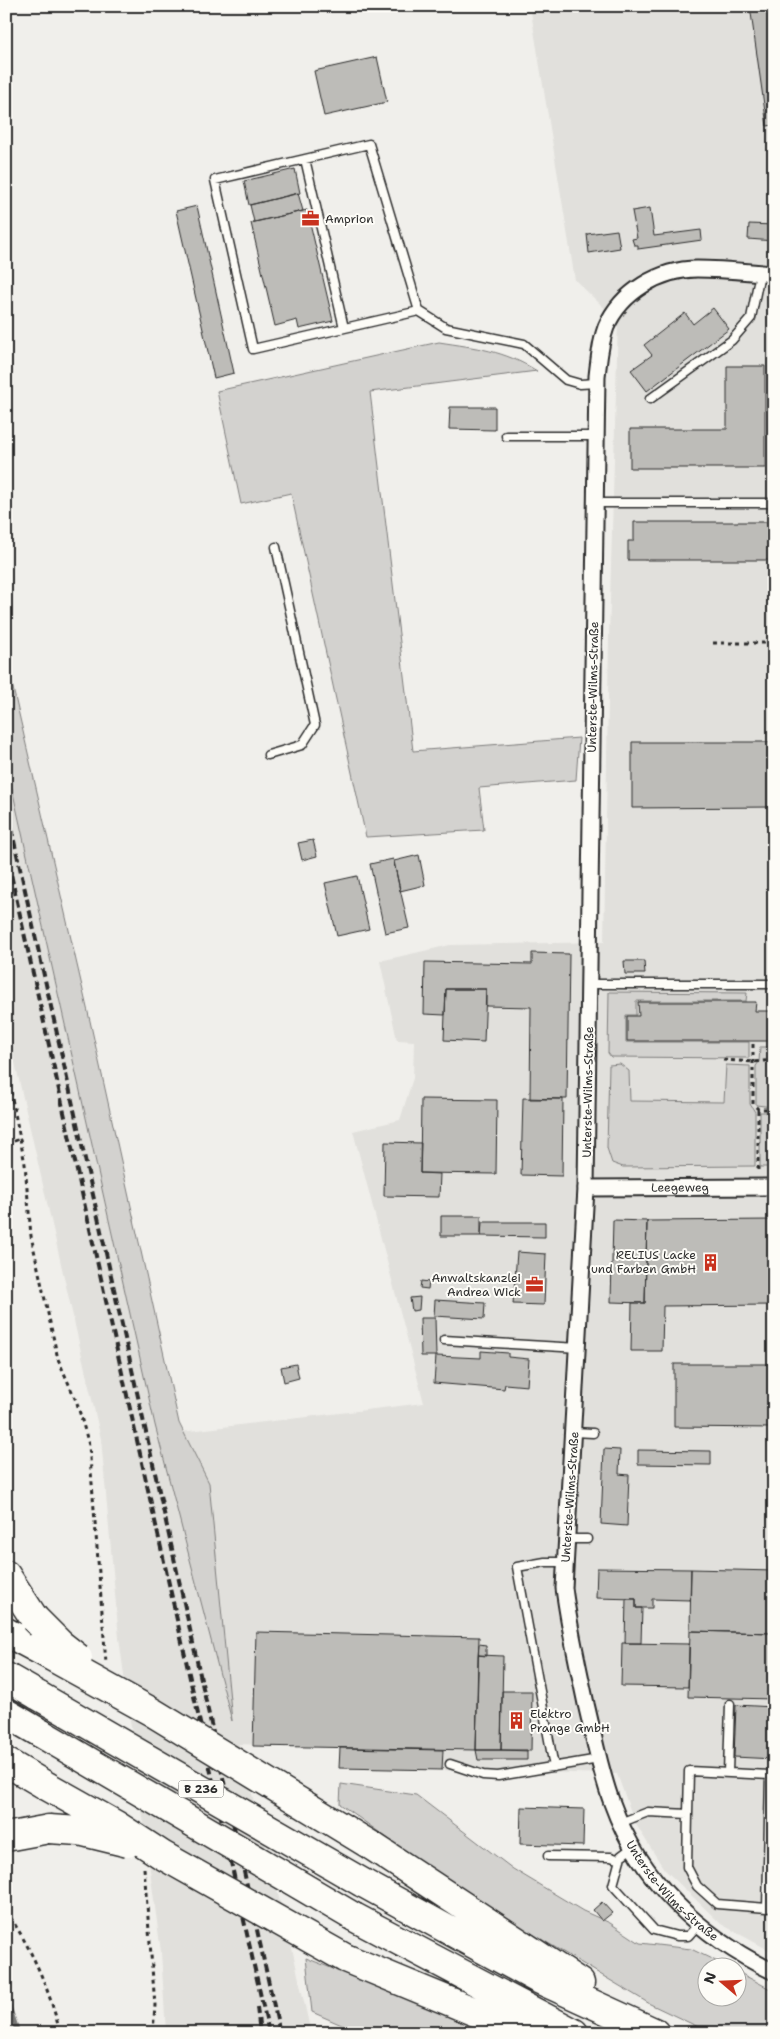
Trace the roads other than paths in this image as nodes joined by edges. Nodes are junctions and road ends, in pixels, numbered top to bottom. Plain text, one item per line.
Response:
1 (305, 159) junction
2 (767, 273) edge
3 (419, 311) junction
4 (344, 328) junction
5 (597, 383) junction
6 (650, 399) dead end
7 (506, 436) dead end
8 (596, 436) junction
9 (595, 503) junction
10 (774, 503) edge
11 (276, 548) dead end
12 (268, 755) dead end
13 (589, 984) junction
14 (774, 984) edge
15 (774, 1187) edge
16 (586, 1188) junction
17 (444, 1340) dead end
18 (579, 1348) junction
19 (574, 1432) junction
20 (593, 1432) dead end
21 (567, 1539) junction
22 (587, 1540) dead end
23 (566, 1562) junction
24 (6, 1575) edge
25 (6, 1632) edge
26 (6, 1676) edge
27 (730, 1704) dead end
28 (152, 1712) junction
29 (6, 1713) edge
30 (598, 1759) junction
31 (6, 1762) edge
32 (450, 1764) dead end
33 (554, 1767) junction
34 (728, 1773) junction
35 (688, 1814) junction
36 (620, 1823) junction
37 (8, 1836) edge
38 (633, 1847) junction
39 (548, 1856) dead end
40 (620, 1860) junction
41 (153, 1861) junction
42 (698, 1925) junction
43 (774, 1972) edge
44 (651, 2031) edge
45 (526, 2033) edge
46 (574, 2033) edge

1 - 3 lane
1 - 4 lane
1 - 4 lane
2 - 5 street, Unterste-Wilms-Straße
2 - 6 lane
3 - 4 lane
3 - 5 lane
5 - 8 street, Unterste-Wilms-Straße
7 - 8 lane
8 - 9 street, Unterste-Wilms-Straße
9 - 10 lane
9 - 13 street, Unterste-Wilms-Straße
11 - 12 lane
13 - 14 lane
13 - 16 street, Unterste-Wilms-Straße
15 - 16 street, Leegeweg
16 - 18 street, Unterste-Wilms-Straße
17 - 18 lane
18 - 19 street, Unterste-Wilms-Straße
19 - 20 lane
19 - 21 street, Unterste-Wilms-Straße
21 - 22 lane
21 - 23 street, Unterste-Wilms-Straße
23 - 30 street, Unterste-Wilms-Straße
23 - 33 lane
24 - 28 highway, bridge
25 - 28 highway, bridge
26 - 44 highway, B 236, bridge
27 - 34 lane
28 - 44 highway, bridge
29 - 46 highway, B 236, bridge
30 - 33 lane
30 - 36 street, Unterste-Wilms-Straße
31 - 41 highway, bridge
32 - 33 lane
34 - 35 lane
34 - 35 lane
35 - 36 lane
36 - 38 street, Unterste-Wilms-Straße
37 - 41 highway, bridge
38 - 40 lane
38 - 42 street, Unterste-Wilms-Straße
39 - 40 lane
40 - 42 lane
41 - 45 highway, bridge
42 - 43 street, Unterste-Wilms-Straße

